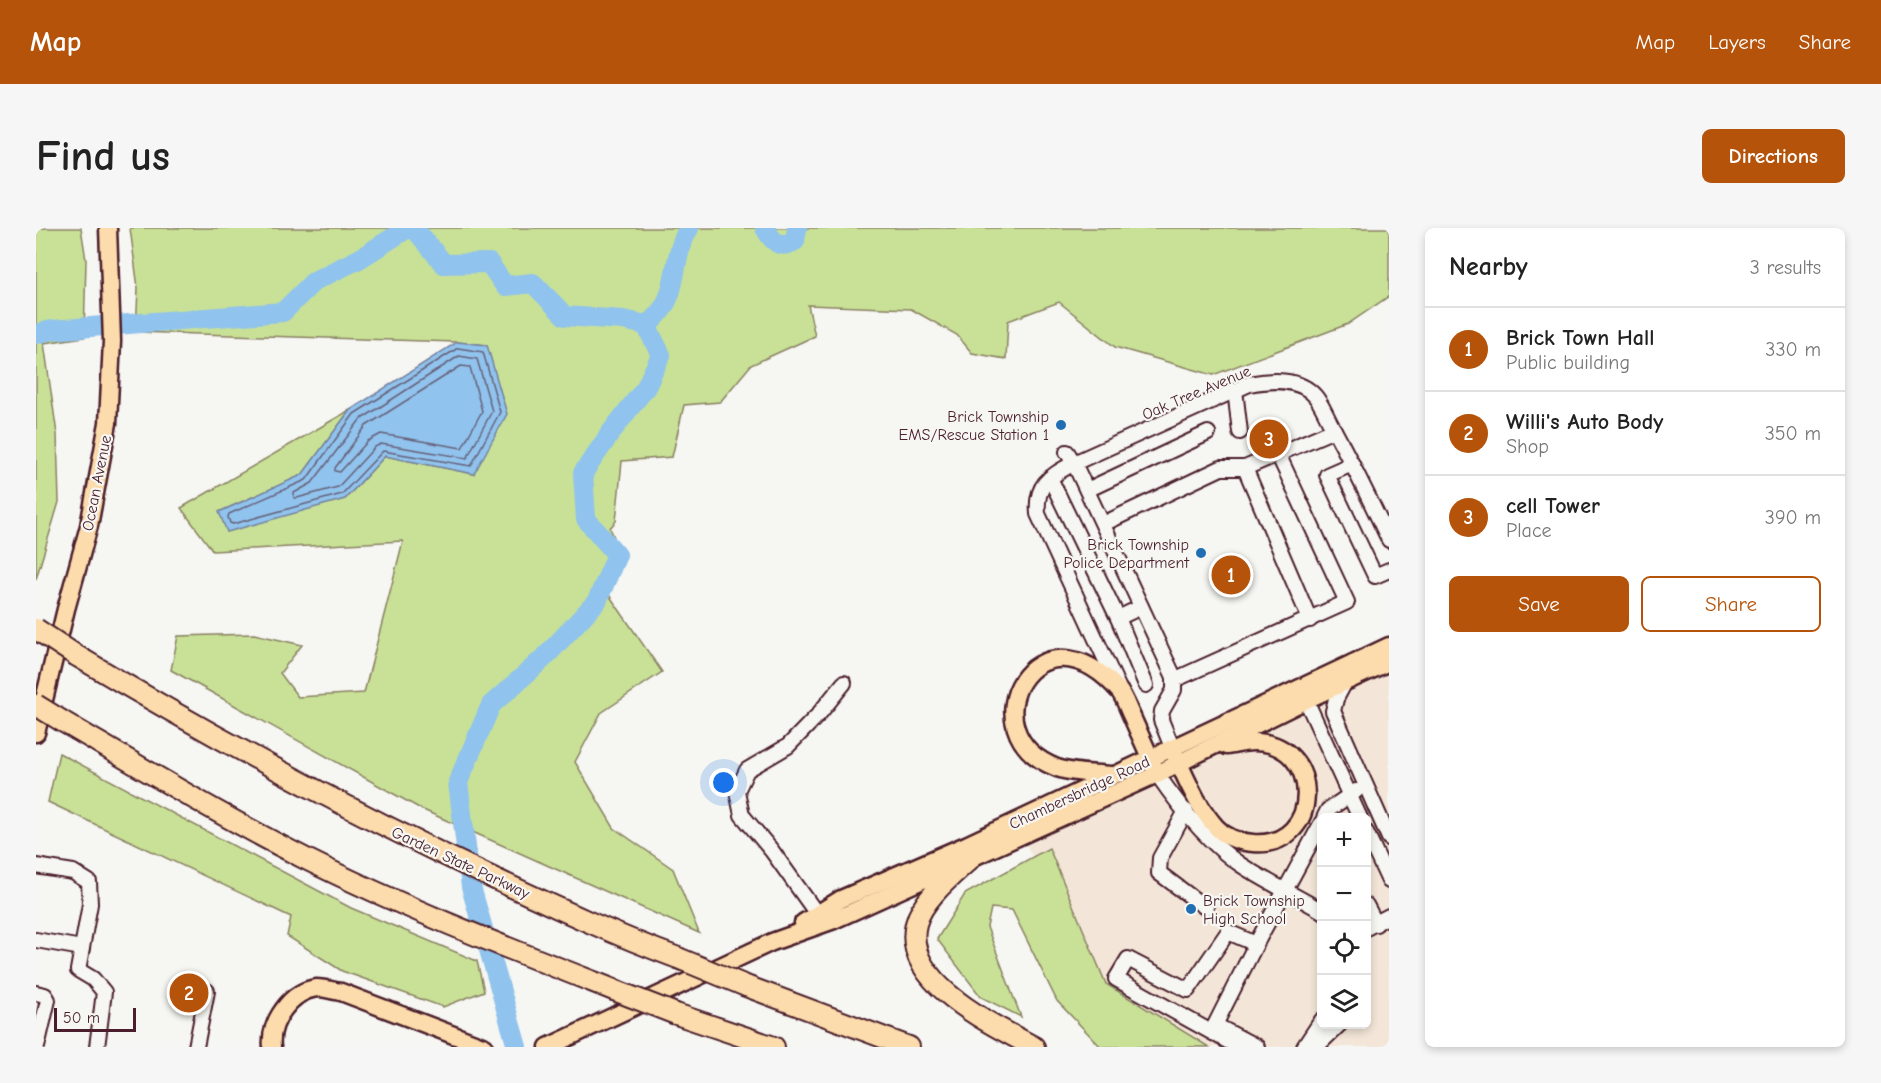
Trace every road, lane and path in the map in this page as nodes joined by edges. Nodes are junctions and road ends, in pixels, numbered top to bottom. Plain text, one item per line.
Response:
1 (108, 228) edge
2 (1235, 390) junction
3 (1334, 430) junction
4 (1239, 432) dead end
5 (1208, 433) dead end
6 (1278, 454) junction
7 (1071, 457) junction
8 (1352, 464) junction
9 (1245, 468) junction
10 (1050, 478) junction
11 (1087, 490) junction
12 (1103, 524) junction
13 (1389, 540) edge
14 (1389, 570) edge
15 (1142, 608) junction
16 (1118, 618) junction
17 (1310, 620) junction
18 (36, 629) edge
19 (1389, 646) edge
20 (1389, 662) edge
21 (1174, 680) junction
22 (1345, 682) junction
23 (844, 683) dead end
24 (1146, 685) dead end
25 (1122, 694) junction
26 (1306, 700) junction
27 (36, 705) edge
28 (36, 733) edge
29 (1172, 747) junction
30 (1207, 749) junction
31 (1151, 758) junction
32 (1179, 763) junction
33 (1157, 774) junction
34 (1112, 775) junction
35 (1366, 786) junction
36 (1349, 794) junction
37 (1193, 810) junction
38 (1326, 813) edge
39 (1358, 813) edge
40 (1317, 831) edge
41 (1389, 838) edge
42 (1371, 843) edge
43 (971, 858) junction
44 (36, 866) edge
45 (1389, 881) edge
46 (1286, 890) junction
47 (1206, 908) dead end
48 (1317, 908) edge
49 (817, 914) junction
50 (1389, 916) edge
51 (1371, 926) edge
52 (36, 940) edge
53 (772, 942) junction
54 (1256, 944) junction
55 (82, 948) junction
56 (207, 992) dead end
57 (36, 993) edge
58 (1317, 1028) edge
59 (1335, 1029) edge
60 (37, 1047) edge
61 (97, 1047) edge
62 (196, 1047) edge
63 (272, 1047) edge
64 (485, 1047) edge
65 (548, 1047) edge
66 (774, 1047) edge
67 (909, 1047) edge
68 (1034, 1047) edge
69 (1238, 1047) edge
70 (1257, 1047) edge
71 (1304, 1047) edge
72 (1316, 1047) edge

1 - 28 main road, Ocean Avenue
2 - 3 lane, Oak Tree Avenue
2 - 4 lane
2 - 7 lane, Oak Tree Avenue
3 - 6 lane
3 - 8 lane, Oak Tree Avenue
5 - 11 lane
6 - 9 lane
6 - 17 lane
7 - 10 lane, Oak Tree Avenue
7 - 11 lane
8 - 13 lane, Oak Tree Avenue
8 - 14 lane
9 - 12 lane
9 - 17 lane
10 - 16 lane
10 - 25 lane
11 - 12 lane
12 - 15 lane
15 - 16 lane
15 - 21 lane
16 - 24 lane
17 - 21 lane
18 - 67 highway, Garden State Parkway, bridge
19 - 29 main road, Chambersbridge Road
20 - 22 main road, Chambersbridge Road
21 - 29 lane
22 - 26 main road, Chambersbridge Road
22 - 35 lane
23 - 49 lane
25 - 31 main road
25 - 34 main road
26 - 30 main road, Chambersbridge Road
26 - 36 lane
27 - 66 highway, bridge
29 - 31 main road, Chambersbridge Road
29 - 32 main road
30 - 32 main road, Chambersbridge Road
30 - 37 main road
31 - 33 main road
31 - 34 main road, Chambersbridge Road
32 - 33 main road, Chambersbridge Road
32 - 37 main road
33 - 37 lane
33 - 43 main road, Chambersbridge Road
34 - 49 main road, Chambersbridge Road
35 - 36 lane
35 - 41 lane
36 - 38 lane
36 - 39 lane
37 - 46 lane
37 - 47 lane
40 - 46 lane
42 - 45 lane
43 - 53 main road, Chambersbridge Road
43 - 68 highway
44 - 55 lane
46 - 48 lane
46 - 54 lane
49 - 53 main road, Chambersbridge Road
50 - 51 lane
52 - 55 lane
53 - 65 main road, Chambersbridge Road
54 - 69 lane
54 - 70 lane
55 - 61 lane
56 - 62 lane
57 - 60 lane
58 - 71 lane
59 - 72 lane
63 - 64 main road

